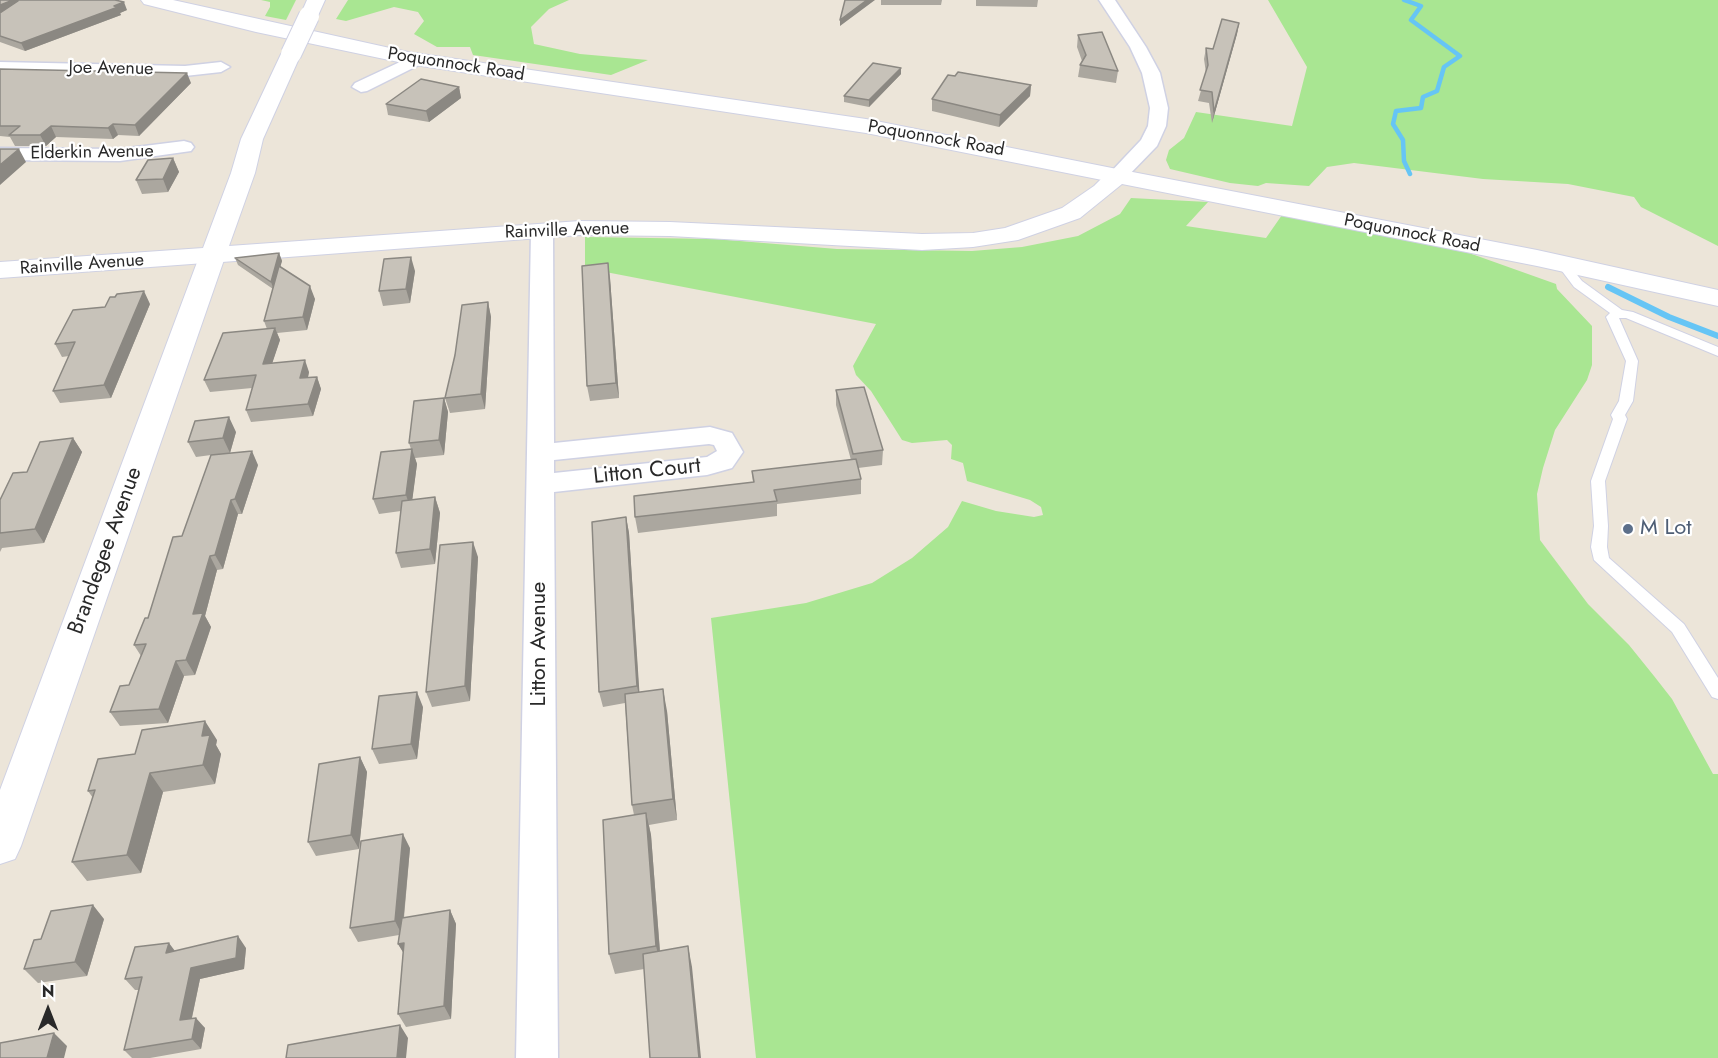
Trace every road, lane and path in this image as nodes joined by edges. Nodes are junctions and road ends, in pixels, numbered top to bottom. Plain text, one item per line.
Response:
1 (150, 0) edge
2 (1107, 0) edge
3 (312, 8) edge
4 (417, 59) junction
5 (0, 67) edge
6 (221, 67) dead end
7 (362, 87) dead end
8 (184, 147) dead end
9 (0, 153) edge
10 (1117, 176) junction
11 (542, 231) junction
12 (212, 257) junction
13 (1562, 263) junction
14 (0, 270) edge
15 (1718, 298) edge
16 (1618, 314) junction
17 (1718, 352) edge
18 (541, 453) junction
19 (541, 484) junction
20 (1718, 692) edge
21 (0, 846) edge
22 (537, 1058) edge

1 - 4 main road, Poquonnock Road
2 - 10 street
3 - 12 main road, Brandegee Avenue, bridge
4 - 7 street
4 - 10 main road, Poquonnock Road
5 - 6 street, Joe Avenue
8 - 9 street, Elderkin Avenue
10 - 11 main road, Rainville Avenue
10 - 13 main road, Poquonnock Road
11 - 12 main road, Rainville Avenue
11 - 18 street, Litton Avenue
12 - 14 main road, Rainville Avenue
12 - 21 main road, Brandegee Avenue
13 - 15 main road, Poquonnock Road
13 - 16 lane
16 - 17 lane
16 - 20 lane
18 - 19 street, Litton Avenue
18 - 19 street, Litton Court
19 - 22 street, Litton Avenue

